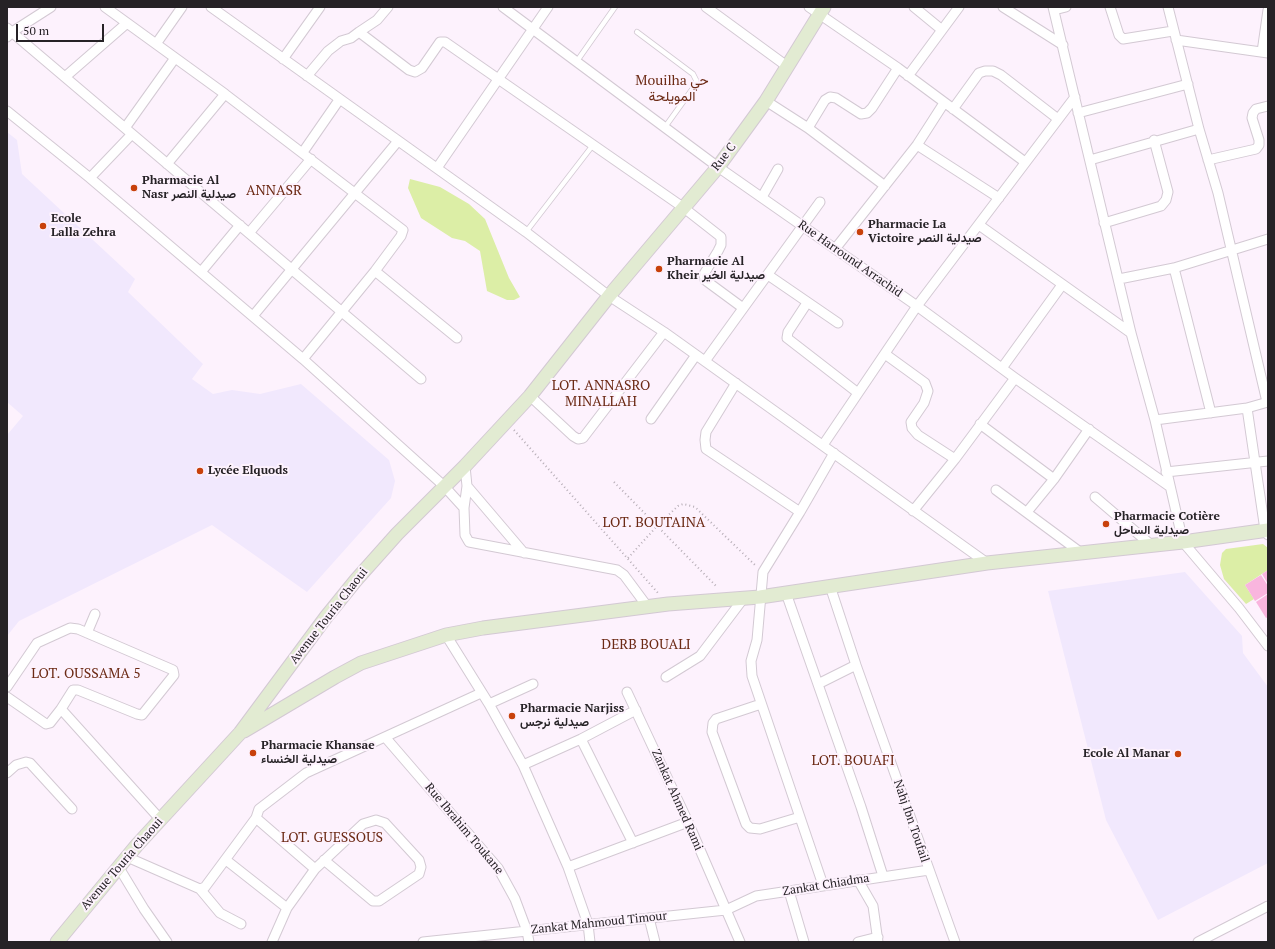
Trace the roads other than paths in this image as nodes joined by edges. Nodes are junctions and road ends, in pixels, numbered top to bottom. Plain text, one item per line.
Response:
1 (51, 7) edge
2 (105, 7) edge
3 (182, 7) edge
4 (211, 7) edge
5 (320, 7) edge
6 (388, 7) edge
7 (503, 7) edge
8 (548, 7) edge
9 (615, 7) edge
10 (706, 7) edge
11 (914, 7) edge
12 (959, 7) edge
13 (1003, 7) edge
14 (1066, 7) edge
15 (1110, 7) edge
16 (1168, 7) edge
17 (818, 9) edge
18 (1054, 9) edge
19 (1268, 10) edge
20 (127, 23) junction
21 (533, 28) junction
22 (942, 30) junction
23 (9, 32) edge
24 (359, 32) junction
25 (636, 32) dead end
26 (1175, 35) junction
27 (156, 44) junction
28 (1063, 45) junction
29 (1265, 53) edge
30 (175, 58) junction
31 (283, 59) junction
32 (577, 61) junction
33 (788, 67) junction
34 (898, 68) junction
35 (307, 76) junction
36 (908, 76) junction
37 (65, 77) junction
38 (498, 78) junction
39 (1188, 84) junction
40 (225, 94) junction
41 (1075, 97) junction
42 (339, 100) junction
43 (766, 101) junction
44 (944, 103) junction
45 (1268, 106) edge
46 (953, 109) junction
47 (7, 111) edge
48 (1078, 112) junction
49 (1058, 119) junction
50 (665, 127) junction
51 (125, 128) junction
52 (808, 128) junction
53 (1199, 129) junction
54 (132, 134) junction
55 (1154, 140) junction
56 (398, 141) junction
57 (593, 145) junction
58 (917, 145) junction
59 (303, 152) junction
60 (311, 159) junction
61 (1090, 160) junction
62 (1208, 160) junction
63 (1025, 162) junction
64 (167, 164) junction
65 (718, 166) junction
66 (437, 168) junction
67 (778, 169) dead end
68 (90, 178) junction
69 (885, 186) junction
70 (356, 193) junction
71 (762, 197) junction
72 (999, 198) junction
73 (820, 202) dead end
74 (684, 208) junction
75 (1104, 223) junction
76 (240, 225) junction
77 (979, 225) junction
78 (802, 226) junction
79 (526, 232) junction
80 (249, 233) junction
81 (1268, 239) edge
82 (835, 249) junction
83 (1230, 251) junction
84 (1174, 268) junction
85 (293, 270) junction
86 (375, 270) junction
87 (201, 272) junction
88 (768, 275) junction
89 (1119, 279) junction
90 (1062, 285) junction
91 (609, 296) junction
92 (806, 303) junction
93 (917, 306) junction
94 (743, 308) junction
95 (342, 312) junction
96 (253, 316) junction
97 (838, 323) dead end
98 (664, 332) junction
99 (1131, 333) junction
100 (457, 338) dead end
101 (885, 354) junction
102 (696, 355) junction
103 (303, 359) junction
104 (705, 361) junction
105 (1002, 368) junction
106 (1015, 378) junction
107 (421, 379) dead end
108 (736, 383) junction
109 (858, 393) junction
110 (530, 396) junction
111 (1267, 402) edge
112 (1247, 408) junction
113 (1211, 413) junction
114 (651, 419) dead end
115 (1155, 420) junction
116 (980, 424) junction
117 (1089, 429) junction
118 (823, 445) junction
119 (834, 453) junction
120 (955, 459) junction
121 (1268, 461) edge
122 (1254, 463) junction
123 (465, 466) junction
124 (1166, 472) junction
125 (1054, 479) junction
126 (444, 486) junction
127 (467, 486) junction
128 (1169, 486) junction
129 (996, 490) dead end
130 (1095, 497) dead end
131 (464, 508) junction
132 (913, 511) junction
133 (800, 512) junction
134 (1028, 512) junction
135 (1267, 532) edge
136 (1183, 542) junction
137 (1150, 544) junction
138 (1080, 552) junction
139 (524, 553) junction
140 (987, 563) junction
141 (830, 586) junction
142 (786, 593) junction
143 (760, 597) junction
144 (743, 599) junction
145 (647, 606) junction
146 (95, 614) dead end
147 (87, 633) junction
148 (446, 635) junction
149 (1268, 646) edge
150 (856, 665) junction
151 (666, 677) dead end
152 (533, 684) dead end
153 (818, 684) junction
154 (7, 687) edge
155 (627, 692) dead end
156 (481, 693) junction
157 (7, 697) edge
158 (489, 704) junction
159 (761, 704) junction
160 (61, 709) junction
161 (636, 710) junction
162 (240, 733) junction
163 (385, 737) junction
164 (582, 739) junction
165 (523, 765) junction
166 (7, 773) edge
167 (72, 809) dead end
168 (800, 817) junction
169 (256, 818) junction
170 (160, 819) junction
171 (688, 822) junction
172 (633, 844) junction
173 (226, 860) junction
174 (324, 860) junction
175 (123, 862) junction
176 (568, 867) junction
177 (315, 869) junction
178 (929, 870) junction
179 (883, 876) junction
180 (858, 880) junction
181 (823, 885) junction
182 (203, 888) junction
183 (789, 891) junction
184 (1268, 906) edge
185 (287, 908) junction
186 (726, 910) junction
187 (649, 918) junction
188 (241, 924) dead end
189 (588, 924) junction
190 (527, 931) junction
191 (466, 940) edge
192 (878, 940) edge
193 (57, 942) edge
194 (167, 942) edge
195 (272, 942) edge
196 (423, 942) edge
197 (529, 942) edge
198 (590, 942) edge
199 (655, 942) edge
200 (740, 942) edge
201 (804, 942) edge
202 (858, 942) edge
203 (955, 942) edge
204 (1198, 942) edge

1 - 23 street
2 - 20 street
3 - 27 street
4 - 31 street
5 - 31 street
6 - 24 street
7 - 21 street, Rue Harround Arrachid
8 - 21 street
9 - 32 lane
10 - 33 street
11 - 22 street
12 - 22 street
13 - 28 street
14 - 18 street
15 - 26 street
16 - 26 street
17 - 33 street, Rue C
17 - 34 street
18 - 28 street
19 - 29 street
20 - 27 street
20 - 37 street
21 - 32 street, Rue Harround Arrachid
21 - 38 street
22 - 36 street
23 - 37 street
24 - 35 street
24 - 38 street
25 - 50 lane
26 - 29 street
26 - 39 street
27 - 30 street
28 - 41 street
30 - 40 street
30 - 51 street
31 - 35 street
32 - 50 street, Rue Harround Arrachid
33 - 43 street, Rue C
34 - 36 street
34 - 52 street
35 - 42 street
36 - 44 street
37 - 51 street
38 - 57 street
38 - 66 street
39 - 48 street
39 - 53 street
40 - 59 street
40 - 64 street
41 - 48 street
41 - 49 street
42 - 56 street
42 - 59 street
43 - 52 street
43 - 65 street, Rue C
44 - 46 street
44 - 58 street
45 - 62 street
46 - 49 street
46 - 63 street
47 - 68 street
48 - 61 street
49 - 63 street
50 - 65 street, Rue Harround Arrachid
51 - 54 street
52 - 69 street
53 - 55 street
53 - 62 street
54 - 64 street
54 - 68 street
55 - 61 street
55 - 75 street
56 - 66 street
56 - 70 street
57 - 74 street
57 - 79 lane
58 - 69 street
58 - 72 street
59 - 60 street
60 - 70 street
60 - 80 street
61 - 75 street
62 - 83 street
63 - 72 street
64 - 76 street
65 - 71 street, Rue Harround Arrachid
65 - 74 street, Rue C
66 - 79 street
67 - 71 street
68 - 87 street
69 - 82 street
70 - 85 street
70 - 86 street
71 - 78 street, Rue Harround Arrachid
72 - 77 street
73 - 78 street
74 - 91 street, Rue C
74 - 94 street
75 - 89 street
76 - 80 street
76 - 87 street
77 - 90 street
77 - 93 street
78 - 82 street, Rue Harround Arrachid
78 - 88 street
79 - 91 street
80 - 85 street
81 - 83 street
82 - 93 street, Rue Harround Arrachid
83 - 84 street
83 - 111 street
84 - 89 street
84 - 113 street
85 - 95 street
85 - 96 street
86 - 95 street
86 - 100 street
87 - 96 street
88 - 92 street
88 - 94 street
89 - 99 street
90 - 99 street
90 - 105 street
91 - 98 street
91 - 110 street, Avenue Touria Chaoui
92 - 97 street
92 - 109 street
93 - 101 street
93 - 105 street, Rue Harround Arrachid
94 - 104 street
95 - 103 street
95 - 107 street
96 - 103 street
98 - 102 street
98 - 110 street
99 - 115 street
101 - 109 street
101 - 120 street
102 - 104 street
102 - 114 street
103 - 126 street
104 - 108 street
105 - 106 street, Rue Harround Arrachid
106 - 116 street
106 - 117 street, Rue Harround Arrachid
108 - 118 street
108 - 133 street
109 - 118 street
110 - 123 street, Avenue Touria Chaoui
111 - 112 street
112 - 113 street
112 - 122 street
113 - 115 street
115 - 124 street
116 - 120 street
116 - 125 street
117 - 125 street
117 - 128 street, Rue Harround Arrachid
118 - 119 street
119 - 132 street
119 - 133 street
120 - 132 street
121 - 122 street
122 - 124 street
122 - 135 street
123 - 126 street, Avenue Touria Chaoui
123 - 127 street
124 - 128 street
125 - 134 street
126 - 131 street
126 - 162 street, Avenue Touria Chaoui
127 - 131 street
127 - 139 street
128 - 136 street
129 - 134 street
130 - 137 street
131 - 139 street
132 - 140 street
133 - 143 street
134 - 138 street
135 - 136 street
136 - 137 street
136 - 149 street
137 - 138 street
138 - 140 street
139 - 145 street
140 - 141 street
141 - 142 street
141 - 150 street, Nahj Ibn Toufail
142 - 143 street
142 - 153 street
143 - 144 street
143 - 159 street
144 - 145 street
144 - 151 street
145 - 148 street
146 - 147 street
147 - 154 street
147 - 160 street
148 - 156 street
148 - 162 street
150 - 153 street
150 - 178 street, Nahj Ibn Toufail
152 - 158 street
153 - 179 street
155 - 161 street, Zankat Ahmed Rami
156 - 158 street
156 - 163 street
157 - 160 street
158 - 165 street
159 - 168 street
159 - 168 street
160 - 170 street
161 - 164 street
161 - 171 street, Zankat Ahmed Rami
162 - 170 street, Avenue Touria Chaoui
163 - 169 street
163 - 190 street, Rue Ibrahim Toukane
164 - 165 street
164 - 172 street
165 - 176 street
166 - 167 street
168 - 181 street
169 - 173 street
169 - 177 street
170 - 175 street, Avenue Touria Chaoui
171 - 172 street
171 - 186 street, Zankat Ahmed Rami
172 - 176 street
173 - 182 street
173 - 185 street
174 - 174 street
174 - 177 street
175 - 182 street
175 - 193 street, Avenue Touria Chaoui
175 - 194 street
176 - 189 street
177 - 185 street
178 - 179 street, Zankat Chiadma
178 - 203 street, Nahj Ibn Toufail
179 - 180 street, Zankat Chiadma
180 - 181 street, Zankat Chiadma
180 - 192 street
181 - 183 street, Zankat Chiadma
182 - 188 street
183 - 186 street, Zankat Chiadma
183 - 201 street
184 - 204 street
185 - 195 street
186 - 187 street, Zankat Mahmoud Timour
186 - 200 street, Zankat Ahmed Rami
187 - 189 street, Zankat Mahmoud Timour
187 - 199 street
189 - 190 street, Zankat Mahmoud Timour
189 - 198 street
190 - 191 street, Zankat Mahmoud Timour
190 - 197 street, Rue Ibrahim Toukane
191 - 196 street, Zankat Mahmoud Timour
192 - 202 street

